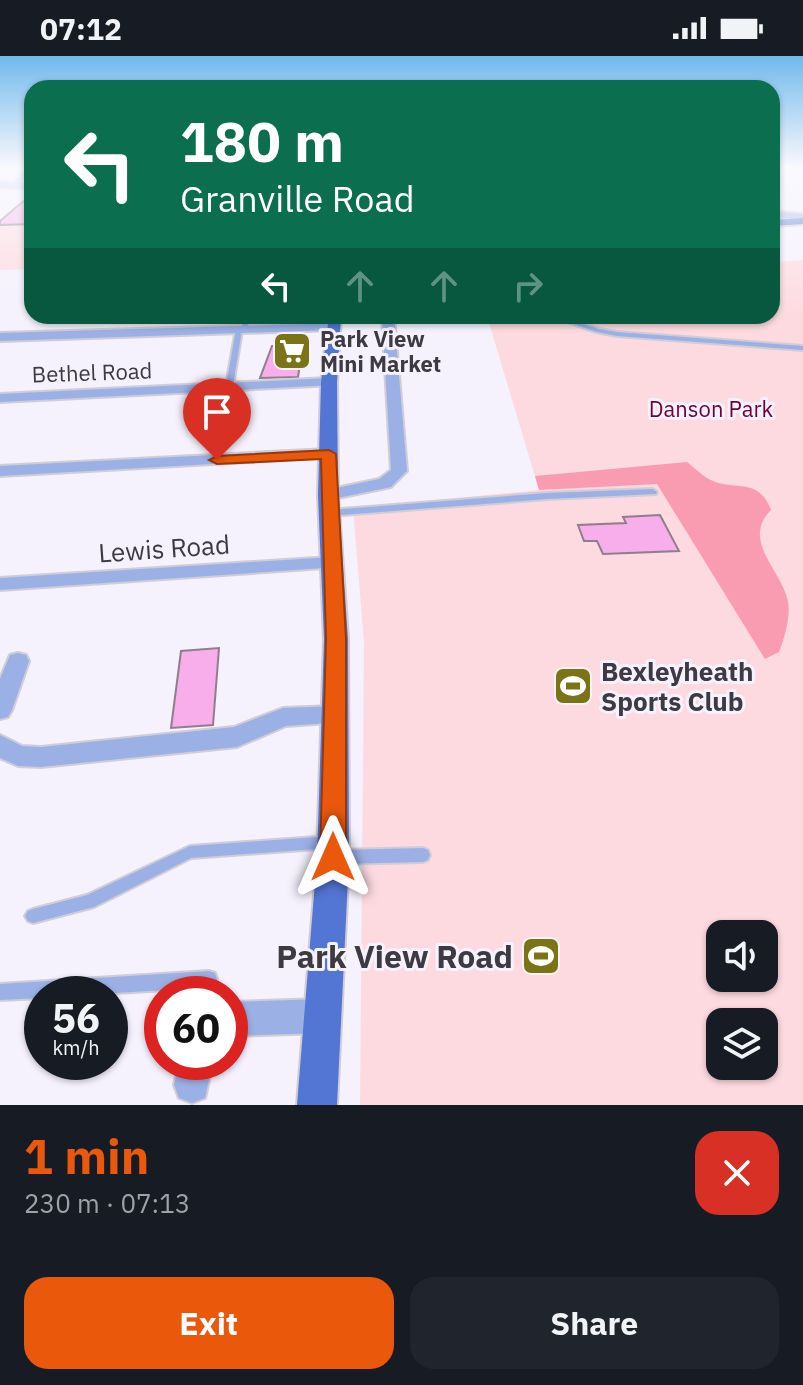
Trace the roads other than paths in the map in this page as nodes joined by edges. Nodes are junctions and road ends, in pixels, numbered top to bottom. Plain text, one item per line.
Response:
1 (803, 219) edge
2 (780, 222) edge
3 (266, 324) edge
4 (334, 324) edge
5 (389, 324) edge
6 (577, 324) edge
7 (244, 325) edge
8 (0, 337) edge
9 (803, 348) edge
10 (329, 382) junction
11 (228, 388) junction
12 (0, 398) edge
13 (329, 454) junction
14 (217, 460) junction
15 (0, 471) edge
16 (653, 492) dead end
17 (329, 504) junction
18 (332, 563) junction
19 (0, 584) edge
20 (18, 661) dead end
21 (0, 710) edge
22 (333, 715) junction
23 (0, 745) edge
24 (333, 849) junction
25 (423, 855) dead end
26 (33, 916) dead end
27 (144, 983) edge
28 (0, 992) edge
29 (322, 1016) junction
30 (248, 1018) edge
31 (317, 1105) edge

1 - 2 main road
3 - 7 street
4 - 10 main road
5 - 17 street
6 - 9 lane
7 - 8 street
7 - 11 lane
10 - 11 street, Bethel Road
10 - 13 main road
11 - 12 street, Bethel Road
11 - 14 lane
13 - 14 street
13 - 17 main road
14 - 15 street
16 - 17 lane
17 - 18 main road
18 - 19 street, Lewis Road
18 - 22 main road
20 - 21 street
22 - 23 street
22 - 24 main road
24 - 25 lane
24 - 26 lane
24 - 29 main road
27 - 28 lane
29 - 30 street
29 - 31 main road

